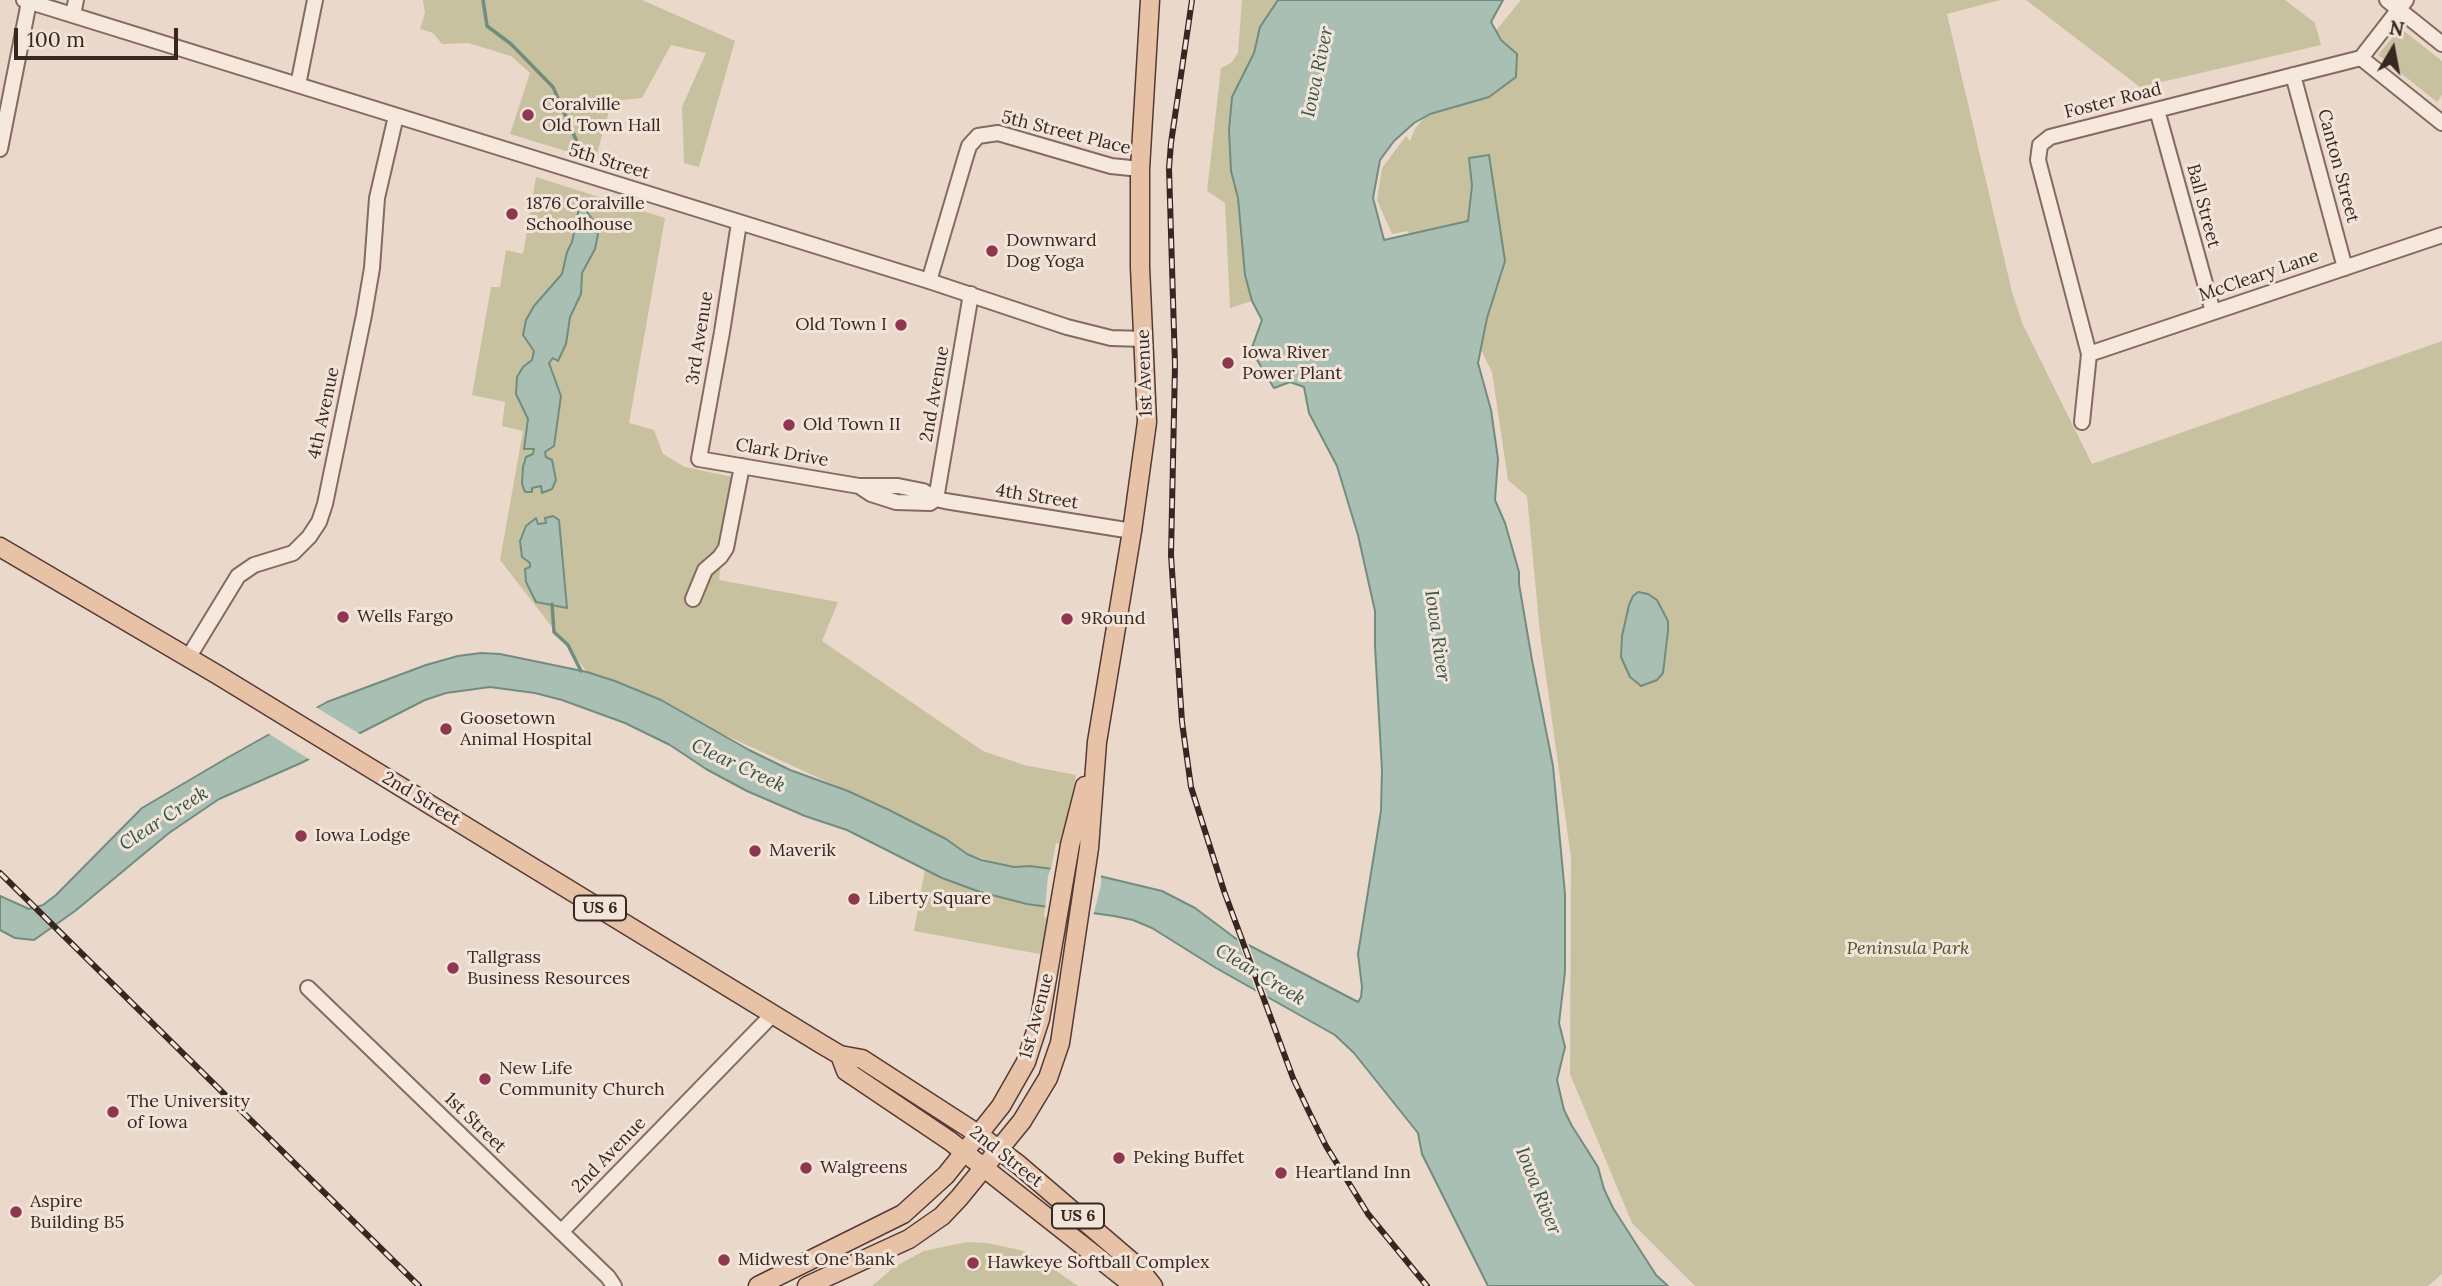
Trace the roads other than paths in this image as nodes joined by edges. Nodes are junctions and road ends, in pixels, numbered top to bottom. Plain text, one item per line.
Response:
1 (76, 0) edge
2 (315, 0) edge
3 (1150, 0) edge
4 (27, 1) edge
5 (2398, 3) edge
6 (73, 15) junction
7 (2442, 44) edge
8 (2361, 58) junction
9 (2293, 75) junction
10 (298, 85) junction
11 (2157, 110) junction
12 (396, 116) junction
13 (2442, 123) edge
14 (0, 149) edge
15 (1140, 169) junction
16 (739, 223) junction
17 (2442, 235) edge
18 (2345, 268) junction
19 (929, 281) junction
20 (971, 294) junction
21 (2213, 313) junction
22 (1144, 339) junction
23 (2089, 354) junction
24 (2082, 422) dead end
25 (699, 459) joint
26 (742, 466) junction
27 (936, 499) junction
28 (1132, 531) junction
29 (0, 547) edge
30 (693, 599) dead end
31 (188, 658) junction
32 (1097, 742) junction
33 (308, 988) dead end
34 (773, 1014) junction
35 (841, 1055) junction
36 (978, 1134) junction
37 (998, 1149) junction
38 (964, 1152) junction
39 (983, 1168) junction
40 (561, 1232) junction
41 (614, 1286) edge
42 (758, 1286) edge
43 (807, 1286) edge
44 (1134, 1286) edge
45 (1153, 1286) edge

1 - 6 street
2 - 10 street
3 - 15 main road, 1st Avenue
4 - 6 street, 5th Street
4 - 14 street
5 - 7 street
5 - 8 street
6 - 10 street, 5th Street
8 - 9 street, Foster Road
8 - 13 street
9 - 11 street, Foster Road
9 - 18 street, Canton Street
10 - 12 street, 5th Street
11 - 21 street, Ball Street
11 - 23 street, Foster Road
12 - 16 street, 5th Street
12 - 31 street, 4th Avenue
15 - 19 street, 5th Street Place
15 - 22 main road, 1st Avenue
16 - 19 street, 5th Street
16 - 25 street, 3rd Avenue
17 - 18 street, McCleary Lane
18 - 21 street, McCleary Lane
19 - 20 street, 5th Street
20 - 22 street, 5th Street
20 - 27 street, 2nd Avenue
21 - 23 street, McCleary Lane
22 - 28 main road, 1st Avenue
23 - 24 street, Foster Road
25 - 26 street, Clark Drive
26 - 27 street, Clark Drive
26 - 30 street
27 - 28 street, 4th Street
28 - 32 main road, 1st Avenue
29 - 31 main road, 2nd Street / US 6
31 - 34 main road, 2nd Street / US 6
32 - 36 main road, 1st Avenue
32 - 37 main road, 1st Avenue
33 - 40 street, 1st Street
34 - 35 main road, 2nd Street / US 6
34 - 40 street, 2nd Avenue
35 - 36 main road, 2nd Street / US 6
35 - 38 main road, 2nd Street / US 6
36 - 37 main road, 2nd Street / US 6
36 - 38 main road, 1st Avenue
37 - 39 main road, 1st Avenue
37 - 45 main road, 2nd Street / US 6
38 - 39 main road, 2nd Street / US 6
38 - 42 main road, 1st Avenue
39 - 43 main road, 1st Avenue
39 - 44 main road, 2nd Street / US 6
40 - 41 street, 1st Street

